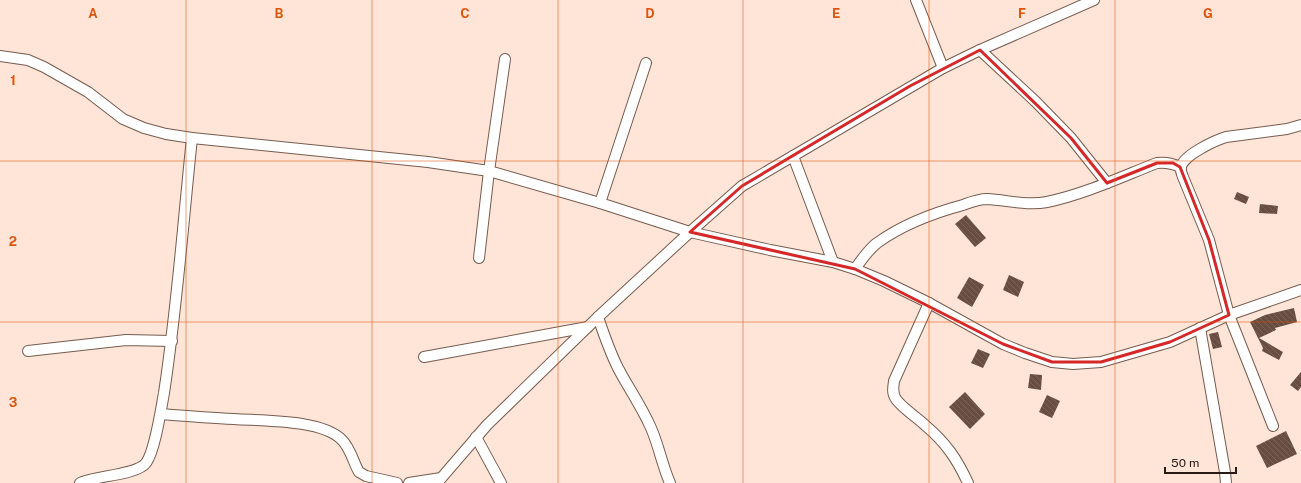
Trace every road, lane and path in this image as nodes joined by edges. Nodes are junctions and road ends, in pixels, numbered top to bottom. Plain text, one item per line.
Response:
1 (916, 0) edge
2 (1094, 0) edge
3 (980, 50) junction
4 (0, 56) edge
5 (505, 59) dead end
6 (646, 63) dead end
7 (942, 68) junction
8 (1301, 125) edge
9 (192, 138) junction
10 (793, 156) junction
11 (1180, 167) junction
12 (489, 171) junction
13 (1106, 183) junction
14 (600, 203) junction
15 (690, 232) junction
16 (480, 258) dead end
17 (833, 262) junction
18 (855, 269) junction
19 (1301, 290) edge
20 (929, 303) junction
21 (1229, 315) junction
22 (598, 317) junction
23 (588, 327) junction
24 (1200, 328) junction
25 (172, 340) junction
26 (28, 351) dead end
27 (424, 357) dead end
28 (161, 414) junction
29 (1273, 426) dead end
30 (476, 437) junction
31 (439, 481) edge
32 (80, 483) edge
33 (397, 483) edge
34 (409, 483) edge
35 (501, 483) edge
36 (670, 483) edge
37 (968, 483) edge
38 (1226, 483) edge

1 - 7 street
2 - 3 street
3 - 7 street
3 - 13 street
4 - 9 street
5 - 12 street
6 - 14 street
7 - 10 street
8 - 11 street
9 - 12 street
9 - 25 street
10 - 15 street
10 - 17 street
11 - 13 street
11 - 21 street
12 - 14 street
12 - 16 street
13 - 18 street
14 - 15 street
15 - 17 street
15 - 22 street
17 - 18 street
18 - 20 street
19 - 21 street
20 - 24 street
20 - 37 street
21 - 24 street
21 - 29 street
22 - 23 street
22 - 36 street
23 - 27 street
23 - 30 street
24 - 38 street
25 - 26 street
25 - 28 street
28 - 32 street
28 - 33 street
30 - 31 street
30 - 35 street
31 - 34 street

